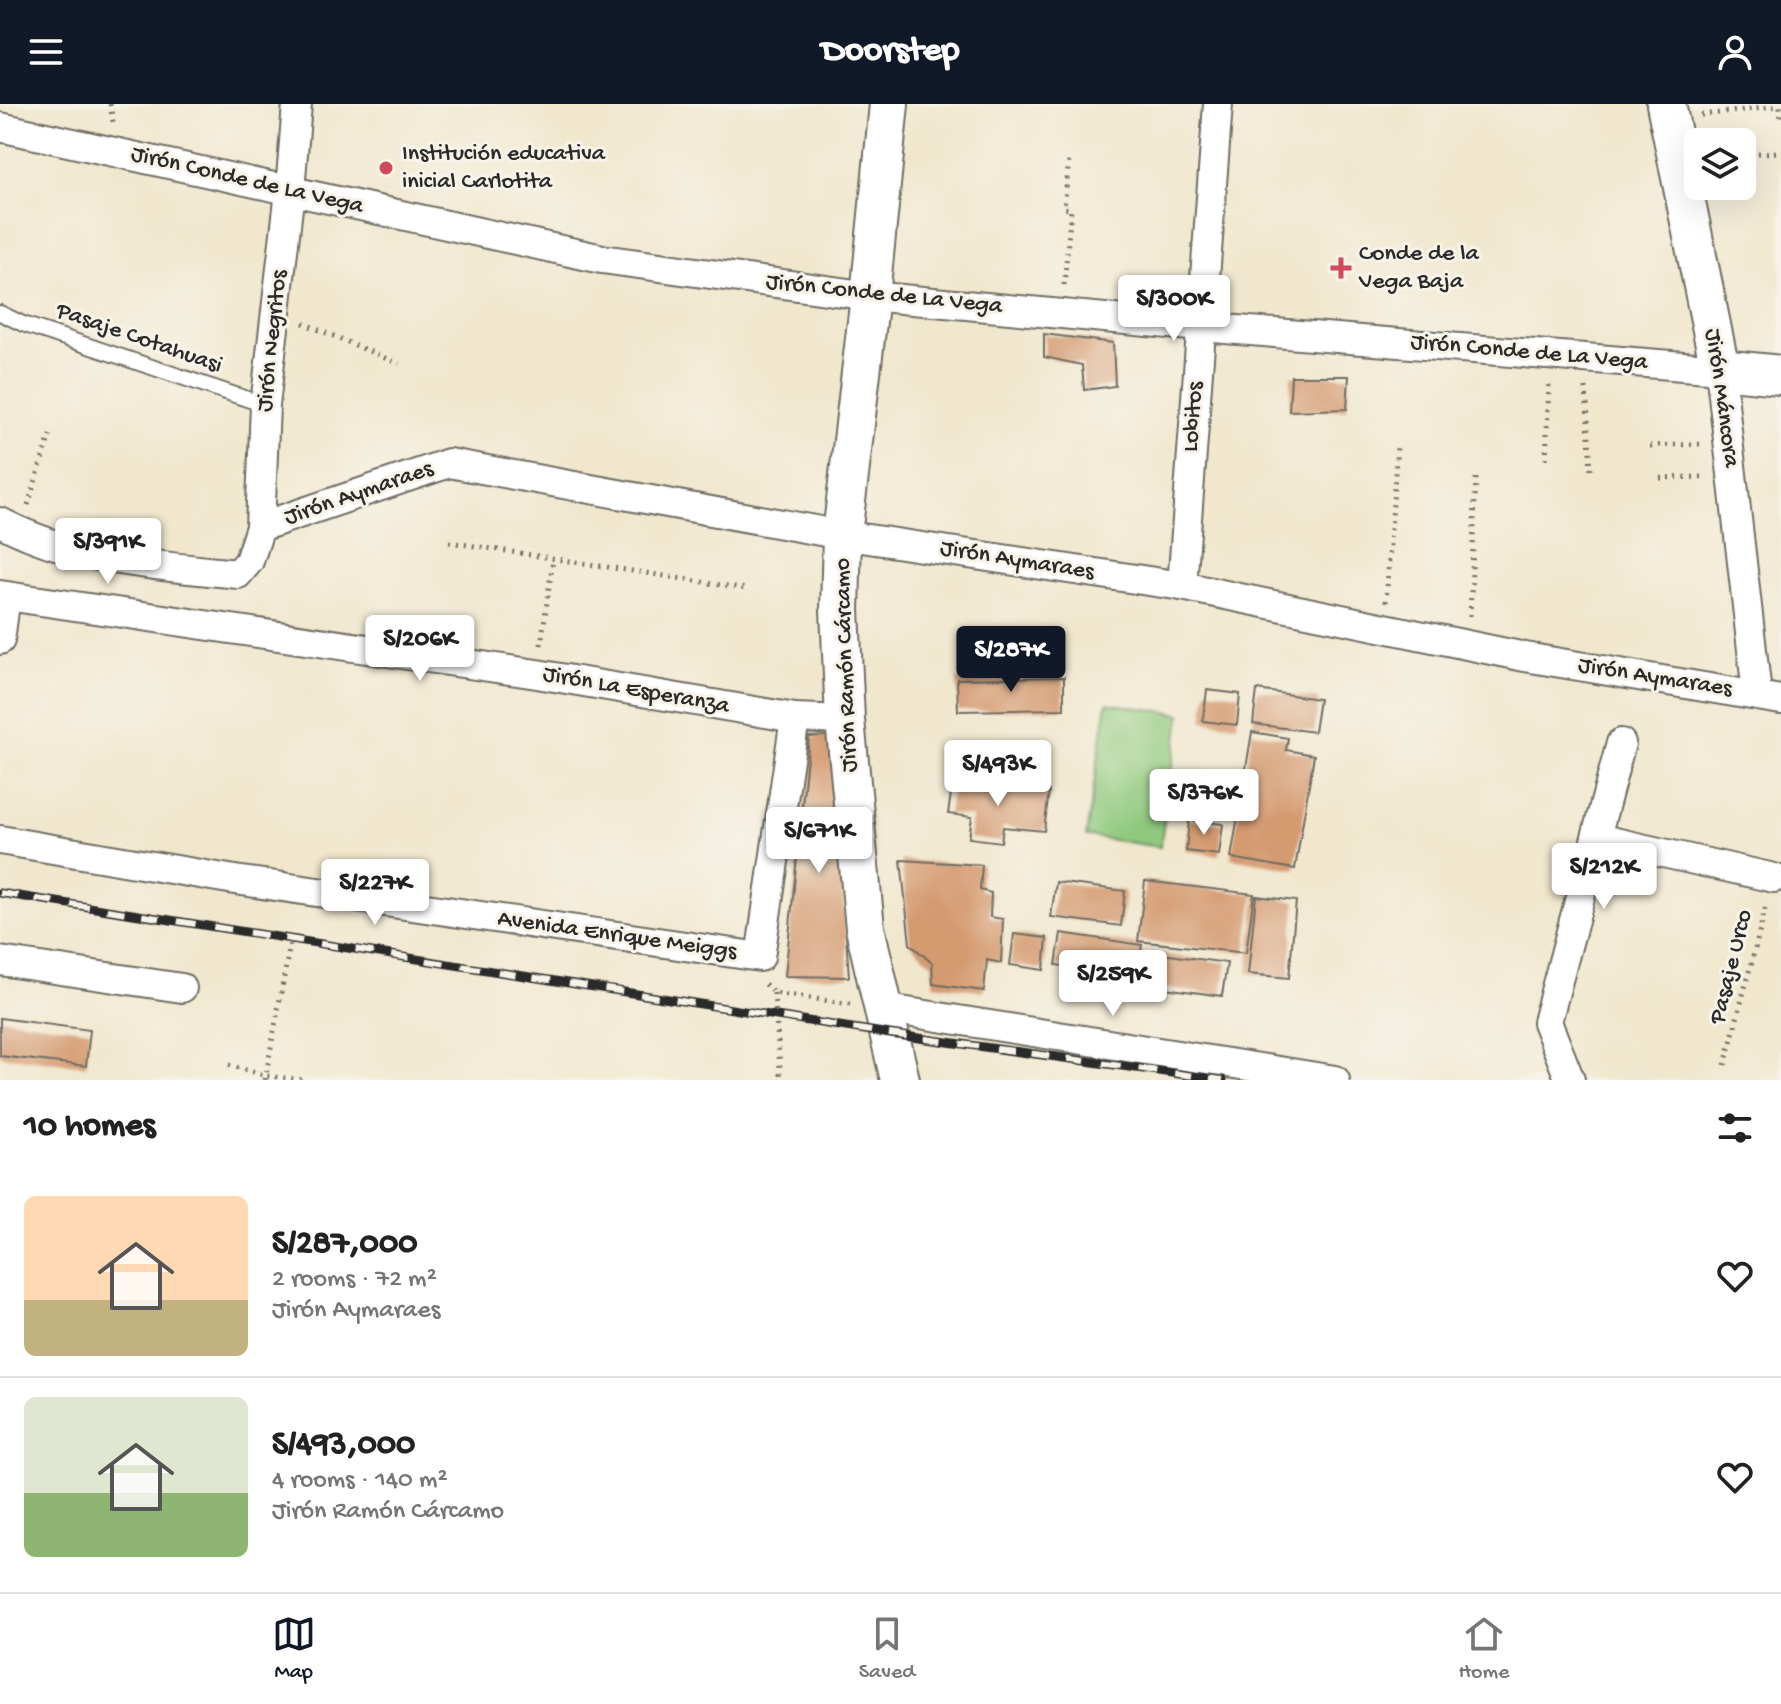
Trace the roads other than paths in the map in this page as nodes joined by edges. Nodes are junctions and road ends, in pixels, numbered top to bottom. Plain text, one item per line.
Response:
1 (297, 104) edge
2 (889, 104) edge
3 (1218, 104) edge
4 (1667, 111) edge
5 (0, 127) edge
6 (290, 191) junction
7 (870, 296) junction
8 (0, 313) edge
9 (1201, 327) junction
10 (1720, 369) junction
11 (1781, 375) edge
12 (265, 405) junction
13 (10, 527) edge
14 (260, 527) junction
15 (842, 535) junction
16 (1182, 586) junction
17 (3, 595) edge
18 (0, 640) edge
19 (1769, 697) edge
20 (795, 718) junction
21 (845, 720) junction
22 (1621, 743) dead end
23 (1597, 838) junction
24 (0, 840) edge
25 (1774, 878) road end
26 (0, 961) edge
27 (182, 988) dead end
28 (882, 1008) junction
29 (900, 1080) edge
30 (1335, 1080) edge
31 (1570, 1080) edge

1 - 6 street, Jirón Negritos
2 - 7 street, Jirón Ramón Cárcamo
3 - 9 street, Lobitos
4 - 10 street, Jirón Máncora
5 - 6 street, Jirón Conde de La Vega
6 - 7 street, Jirón Conde de La Vega
6 - 12 street, Jirón Negritos
7 - 9 street, Jirón Conde de La Vega
7 - 15 street, Jirón Ramón Cárcamo
8 - 12 lane, Pasaje Cotahuasi
9 - 10 street, Jirón Conde de La Vega
9 - 16 street, Lobitos
10 - 11 street, Jirón Conde de La Vega
10 - 19 street, Jirón Máncora
12 - 14 street, Jirón Negritos
13 - 14 street, Jirón Negritos
14 - 15 street, Jirón Aymaraes
15 - 16 street, Jirón Aymaraes
15 - 21 street, Jirón Ramón Cárcamo
16 - 19 street, Jirón Aymaraes
17 - 18 street
17 - 20 street, Jirón La Esperanza
20 - 21 street, Jirón La Esperanza
20 - 24 street, Avenida Enrique Meiggs
21 - 28 street, Jirón Ramón Cárcamo
22 - 23 street
23 - 25 street
23 - 31 street
26 - 27 street
28 - 29 street, Jirón Ramón Cárcamo
28 - 30 street

